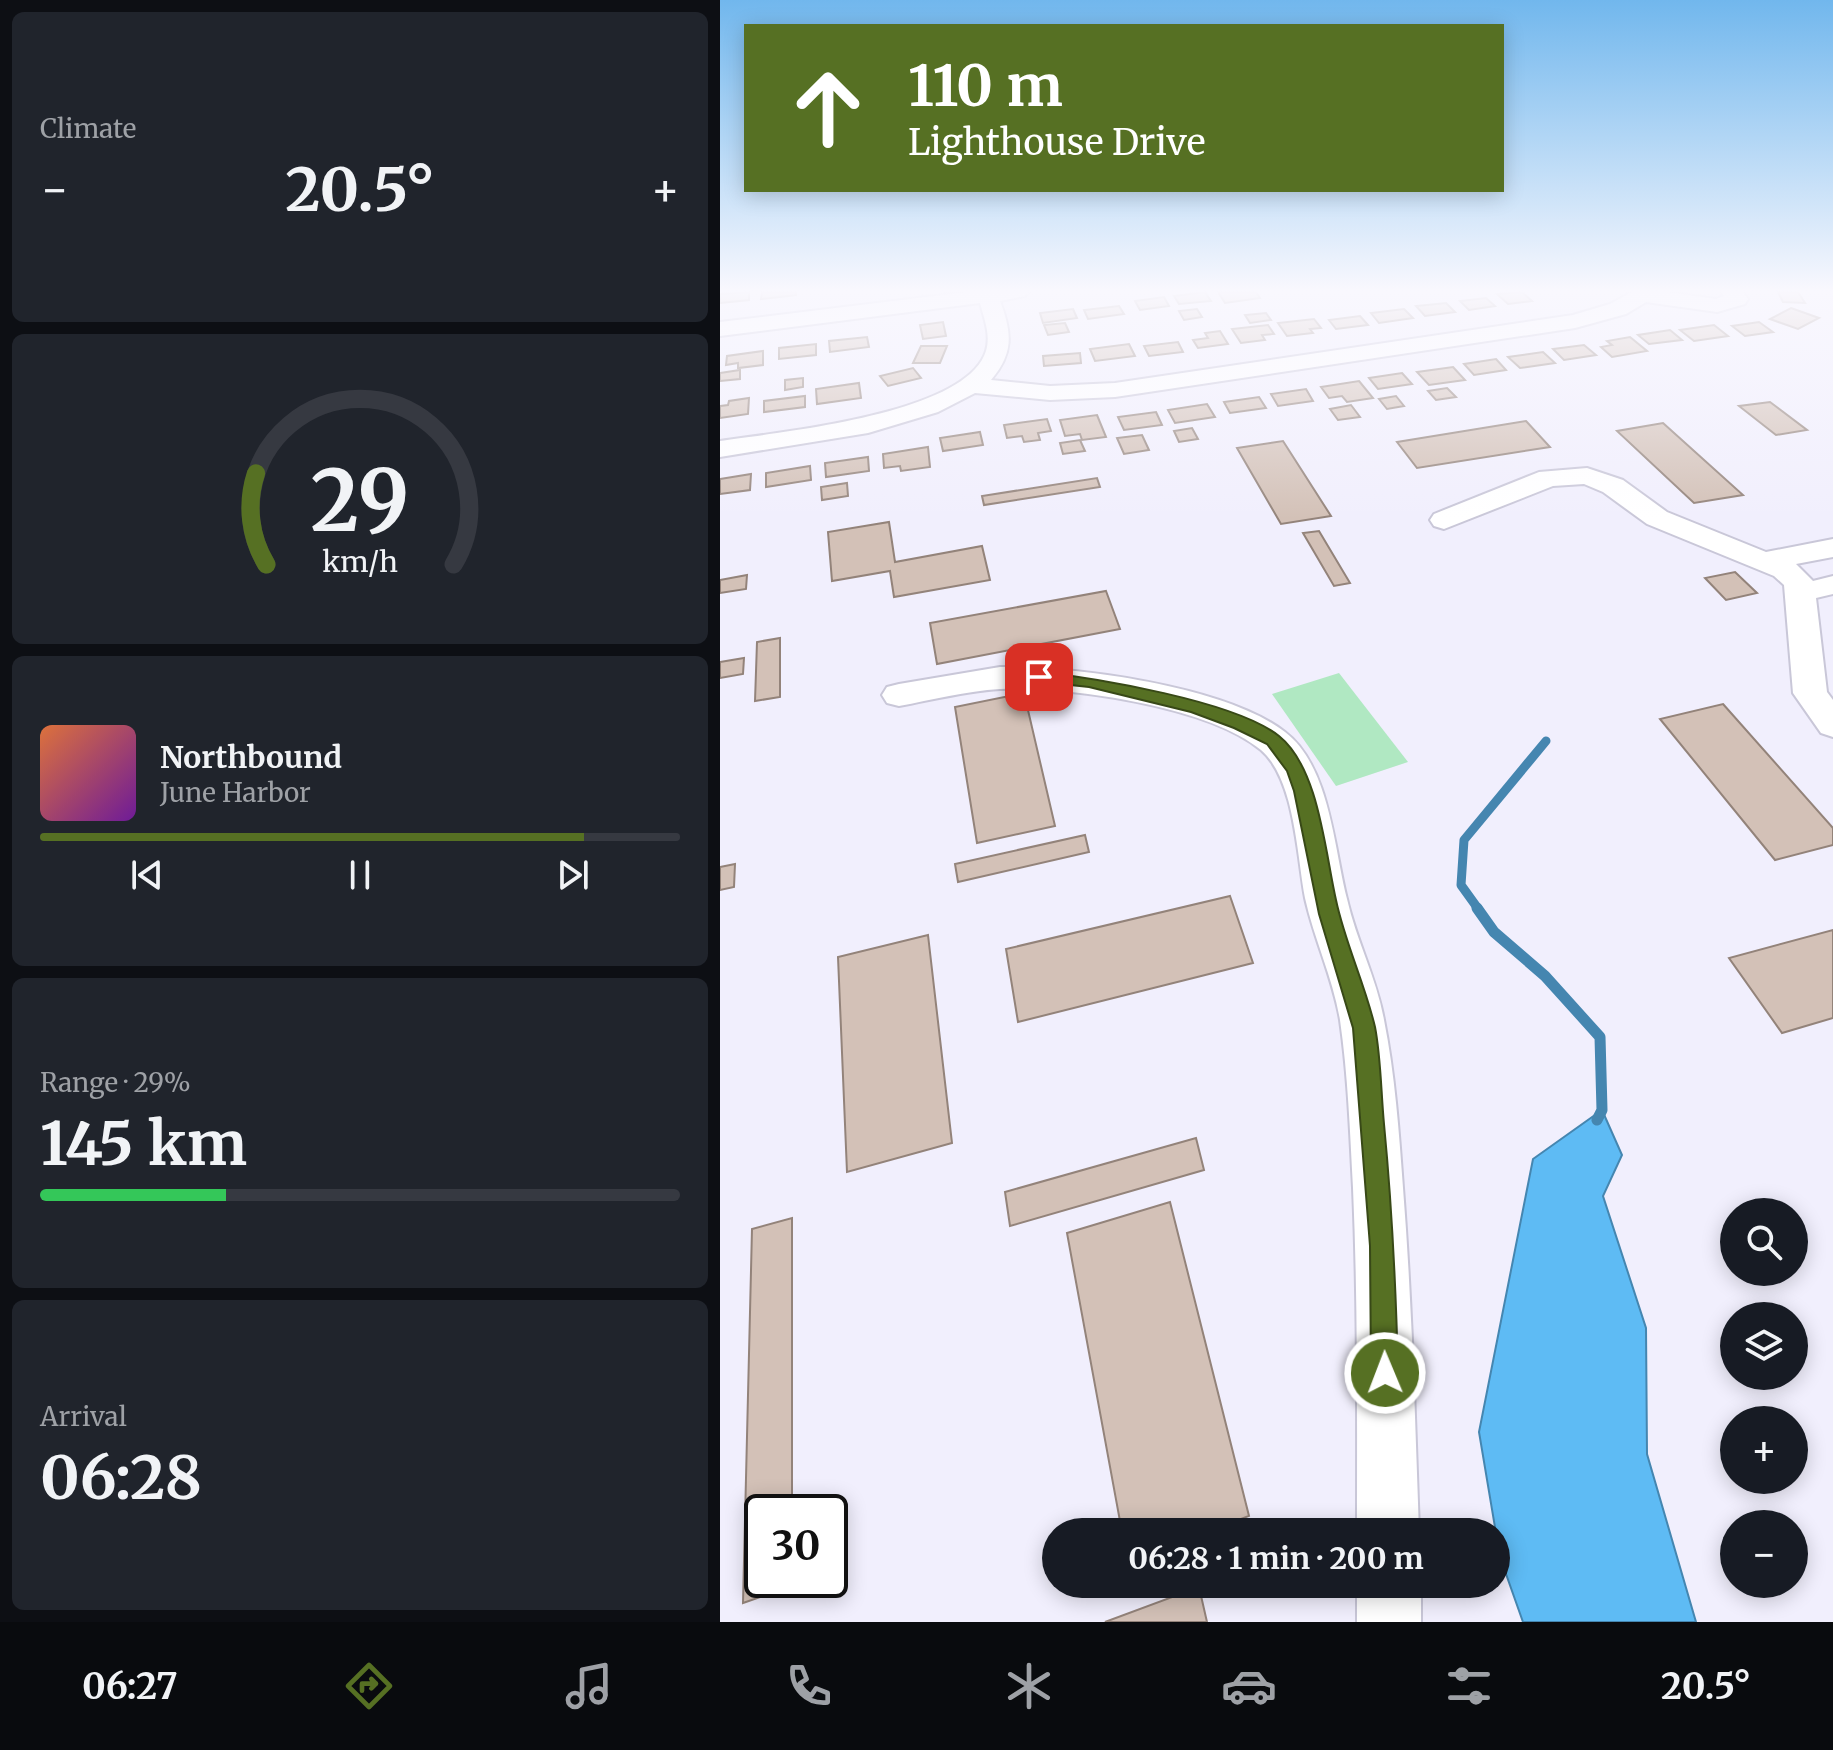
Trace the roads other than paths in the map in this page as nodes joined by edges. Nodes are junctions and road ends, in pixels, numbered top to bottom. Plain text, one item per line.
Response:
1 (989, 368) edge
2 (1262, 368) edge
3 (971, 385) junction
4 (720, 449) edge
5 (1444, 520) dead end
6 (1833, 548) edge
7 (1783, 575) junction
8 (1833, 585) edge
9 (899, 695) dead end
10 (1833, 725) edge
11 (1388, 1518) edge
12 (1389, 1598) edge
13 (1389, 1622) edge

1 - 3 street
2 - 3 street
3 - 4 street
5 - 7 street
6 - 7 street
7 - 8 street
7 - 10 street
9 - 11 street
12 - 13 street

